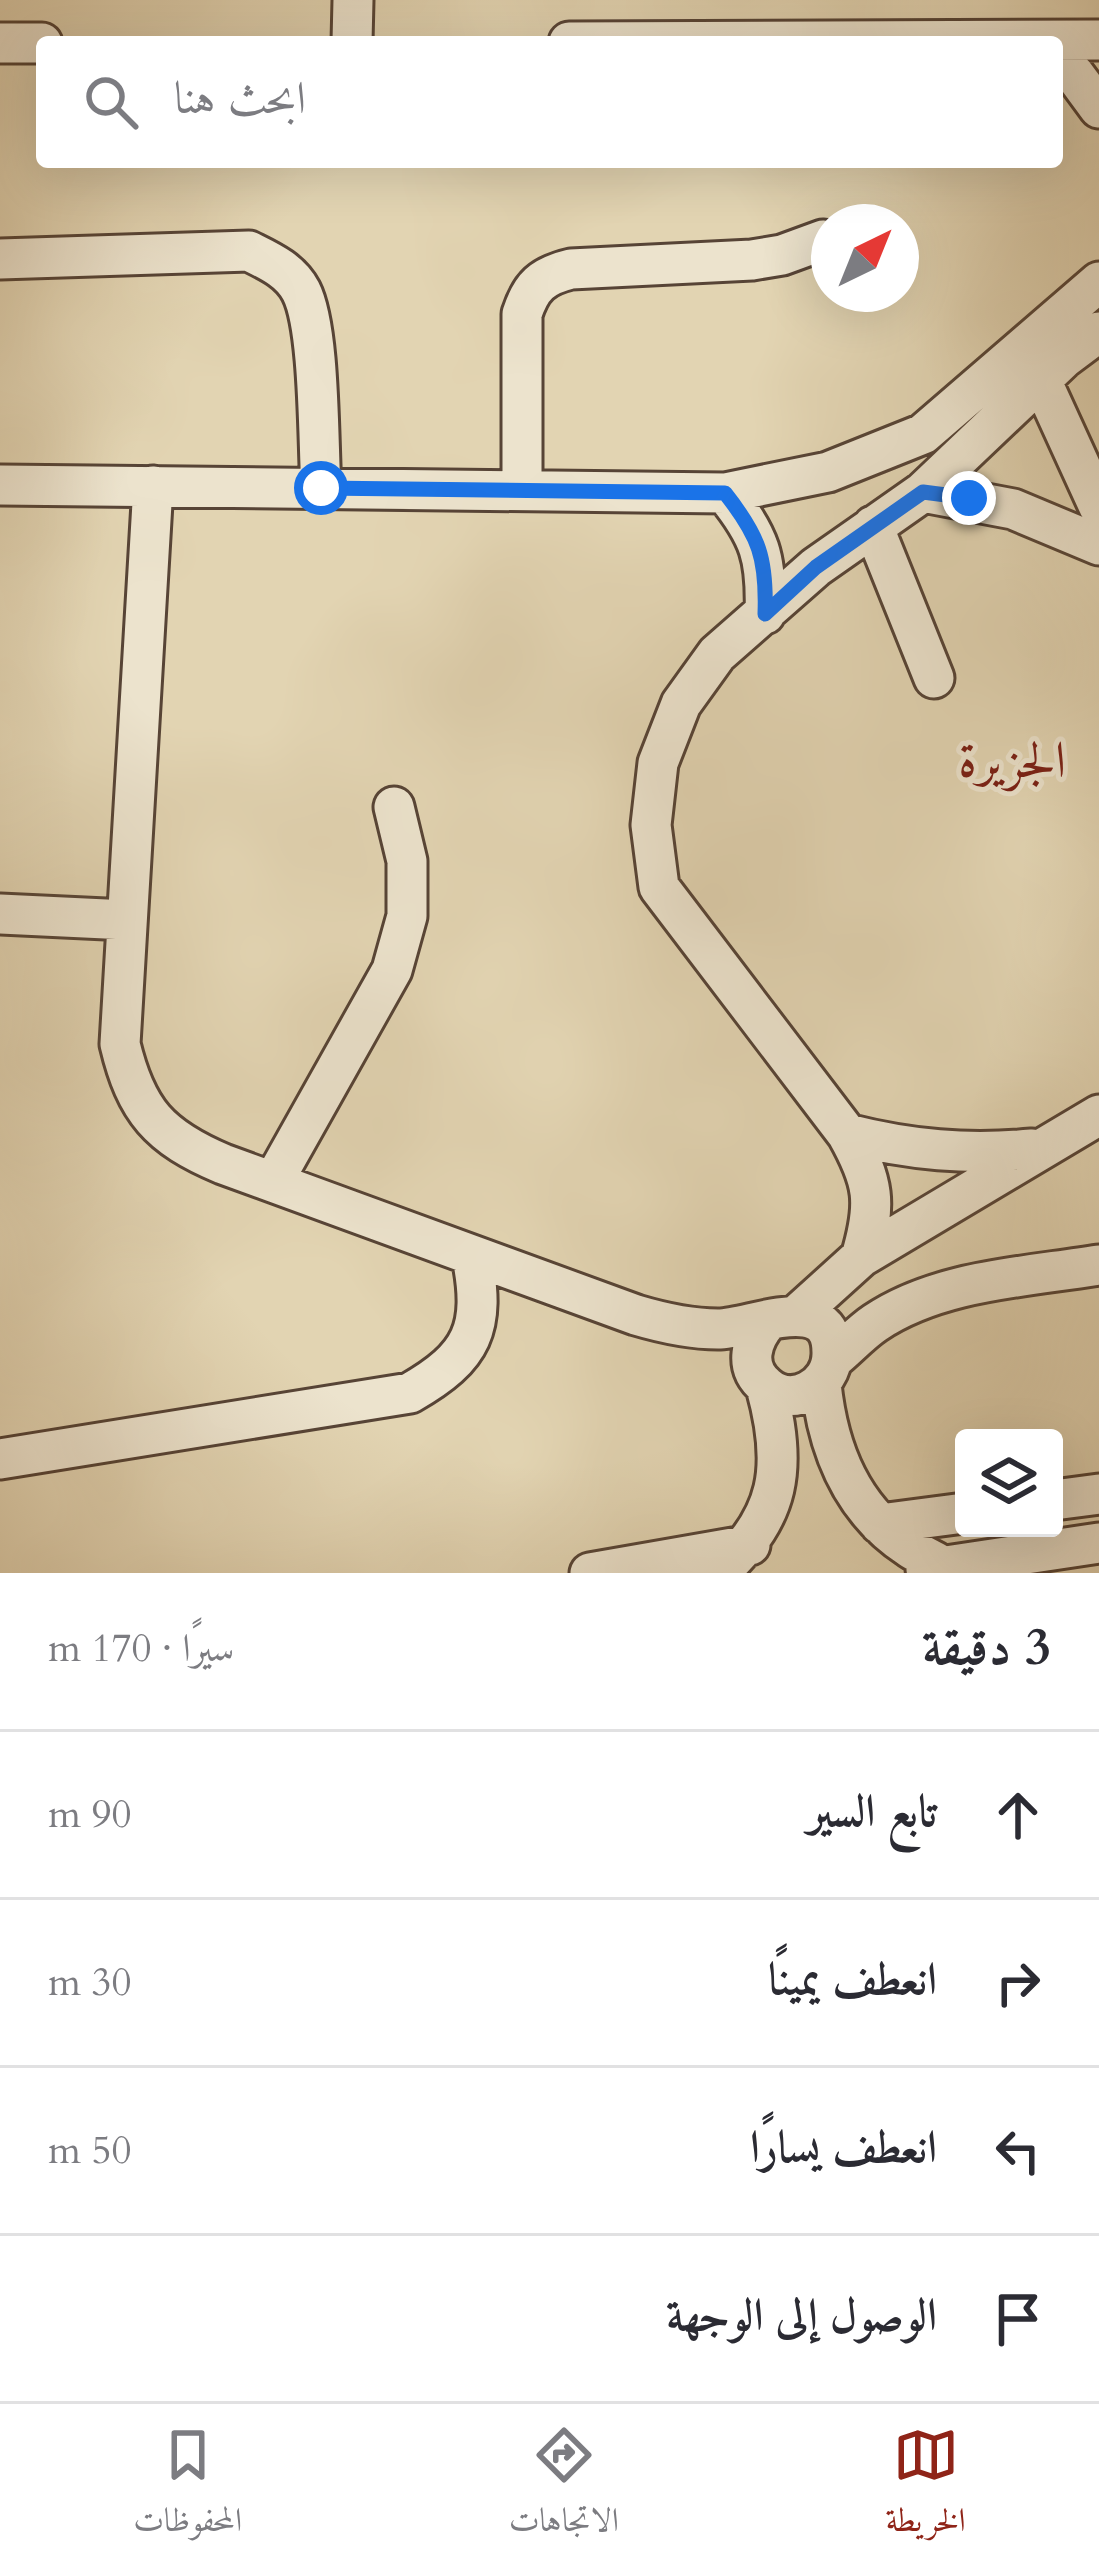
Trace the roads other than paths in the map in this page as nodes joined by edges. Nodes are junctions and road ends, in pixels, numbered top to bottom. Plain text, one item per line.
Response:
1 (353, 0) edge
2 (352, 36) edge
3 (1063, 38) edge
4 (1099, 40) edge
5 (0, 44) edge
6 (36, 44) edge
7 (1063, 64) edge
8 (1099, 108) edge
9 (811, 244) edge
10 (0, 259) edge
11 (1099, 282) edge
12 (1099, 332) edge
13 (1042, 382) junction
14 (0, 485) edge
15 (153, 486) junction
16 (321, 488) junction
17 (522, 490) junction
18 (923, 492) junction
19 (725, 493) junction
20 (1099, 507) edge
21 (873, 526) junction
22 (1099, 545) edge
23 (765, 614) junction
24 (934, 678) dead end
25 (394, 807) dead end
26 (0, 914) edge
27 (128, 920) junction
28 (1099, 1114) edge
29 (847, 1134) junction
30 (1044, 1148) junction
31 (273, 1182) junction
32 (861, 1256) junction
33 (472, 1257) junction
34 (1099, 1264) edge
35 (783, 1318) junction
36 (827, 1372) junction
37 (766, 1387) junction
38 (0, 1459) edge
39 (1099, 1494) edge
40 (1063, 1499) edge
41 (955, 1514) edge
42 (880, 1524) junction
43 (1099, 1543) edge
44 (750, 1545) junction
45 (948, 1570) edge
46 (590, 1573) edge
47 (718, 1573) edge
48 (899, 1573) edge

1 - 2 street
3 - 4 street
5 - 6 street
7 - 8 street
9 - 17 street
10 - 16 street
11 - 19 street
12 - 13 street
13 - 18 street
13 - 20 street
14 - 15 street
15 - 16 street
15 - 27 street
16 - 17 street
17 - 19 street
18 - 21 street
18 - 22 street
19 - 23 street
21 - 23 street
21 - 24 street
23 - 29 street
25 - 31 street
26 - 27 street
27 - 31 street
28 - 30 street
29 - 30 street
29 - 32 street
30 - 32 street
31 - 33 street
32 - 35 street
33 - 35 street
33 - 38 street
34 - 36 street
35 - 36 street
35 - 37 street
36 - 37 street
36 - 42 street
37 - 44 street
39 - 40 street
41 - 42 street
42 - 45 street
43 - 45 street
44 - 46 street
44 - 47 street
45 - 48 street

